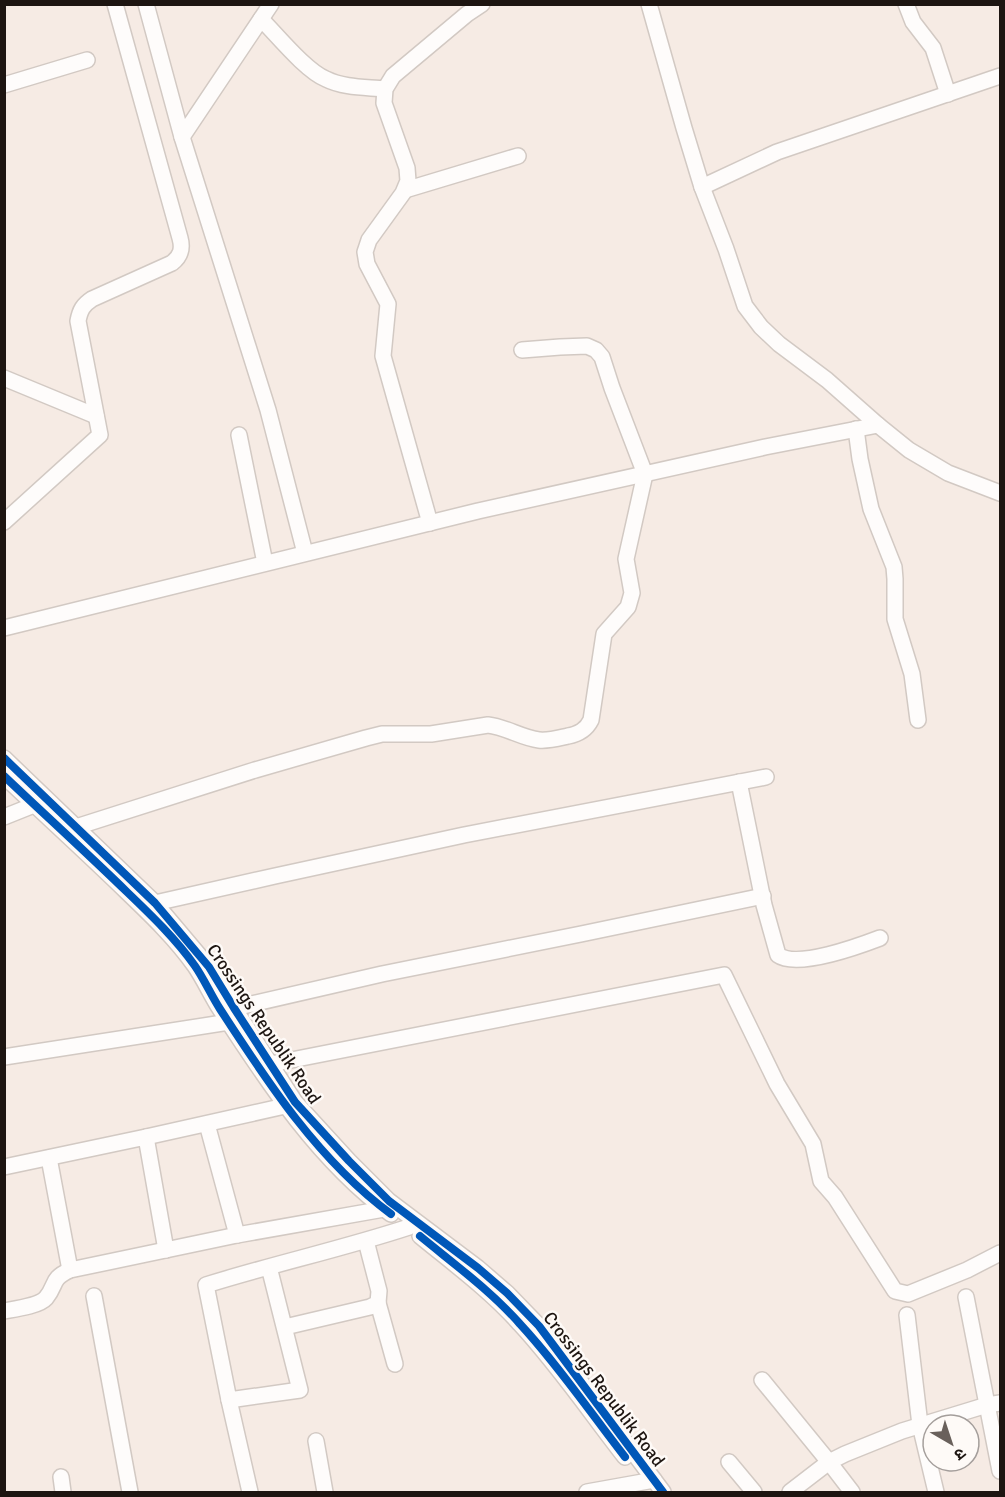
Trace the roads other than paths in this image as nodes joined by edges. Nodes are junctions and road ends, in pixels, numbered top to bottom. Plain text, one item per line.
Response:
1 (115, 4) edge
2 (146, 4) edge
3 (271, 4) edge
4 (482, 4) edge
5 (649, 4) edge
6 (906, 4) edge
7 (261, 19) junction
8 (87, 60) dead end
9 (1000, 76) edge
10 (4, 85) edge
11 (386, 89) junction
12 (948, 94) junction
13 (182, 137) junction
14 (518, 156) dead end
15 (702, 187) junction
16 (405, 190) junction
17 (522, 351) dead end
18 (4, 378) edge
19 (96, 416) junction
20 (878, 425) junction
21 (856, 429) junction
22 (239, 435) dead end
23 (645, 474) junction
24 (1000, 493) edge
25 (4, 522) edge
26 (430, 522) junction
27 (305, 553) junction
28 (265, 563) junction
29 (4, 628) edge
30 (918, 720) dead end
31 (4, 758) edge
32 (4, 776) edge
33 (766, 777) dead end
34 (739, 782) junction
35 (33, 805) junction
36 (4, 818) edge
37 (76, 826) junction
38 (763, 896) junction
39 (155, 903) junction
40 (880, 938) dead end
41 (231, 1015) junction
42 (4, 1057) edge
43 (271, 1064) junction
44 (290, 1104) junction
45 (207, 1124) junction
46 (146, 1137) junction
47 (49, 1158) junction
48 (4, 1167) edge
49 (384, 1209) junction
50 (409, 1227) junction
51 (237, 1235) junction
52 (366, 1241) junction
53 (166, 1250) junction
54 (1000, 1253) edge
55 (270, 1267) junction
56 (70, 1270) junction
57 (94, 1296) dead end
58 (966, 1297) dead end
59 (378, 1303) junction
60 (4, 1311) edge
61 (908, 1315) dead end
62 (285, 1327) junction
63 (394, 1364) dead end
64 (762, 1380) dead end
65 (229, 1400) junction
66 (994, 1404) edge
67 (920, 1425) junction
68 (316, 1441) dead end
69 (729, 1462) dead end
70 (829, 1462) junction
71 (1000, 1471) edge
72 (653, 1487) edge
73 (130, 1492) edge
74 (250, 1492) edge
75 (325, 1492) edge
76 (588, 1492) edge
77 (754, 1492) edge
78 (790, 1492) edge
79 (852, 1492) edge
80 (936, 1492) edge

1 - 19 street
2 - 13 street
3 - 7 street
4 - 11 street
5 - 15 street
6 - 12 street
7 - 11 street
7 - 13 street
8 - 10 street
9 - 12 street
11 - 16 street
12 - 15 street
13 - 27 street
14 - 16 street
15 - 20 street
16 - 26 street
17 - 23 street
18 - 19 street
19 - 25 street
20 - 21 street
20 - 24 street
21 - 23 street
21 - 30 street
22 - 28 street
23 - 26 street
23 - 37 street
26 - 27 street
27 - 28 street
28 - 29 street
31 - 37 street, Crossings Republik Road
32 - 35 street
33 - 34 street
34 - 38 street
34 - 39 street
35 - 36 street
35 - 41 street
37 - 39 street, Crossings Republik Road
38 - 40 street
38 - 41 street
39 - 41 street, Crossings Republik Road
41 - 42 street
41 - 43 street, Crossings Republik Road
41 - 44 street
43 - 44 street, Crossings Republik Road
43 - 54 street
44 - 45 street
44 - 49 street
44 - 72 street, Crossings Republik Road
45 - 46 street
45 - 51 street
46 - 47 street
46 - 53 street
47 - 48 street
47 - 56 street
49 - 50 street
49 - 51 street
50 - 52 street
50 - 72 street
51 - 53 street
52 - 55 street
52 - 59 street
53 - 56 street
55 - 62 street
55 - 65 street
56 - 60 street
57 - 73 street
58 - 66 street
59 - 62 street
59 - 63 street
61 - 67 street
62 - 65 street
64 - 70 street
65 - 74 street
66 - 67 street
66 - 71 street
67 - 70 street
67 - 80 street
68 - 75 street
69 - 77 street
70 - 78 street
70 - 79 street
72 - 76 street

